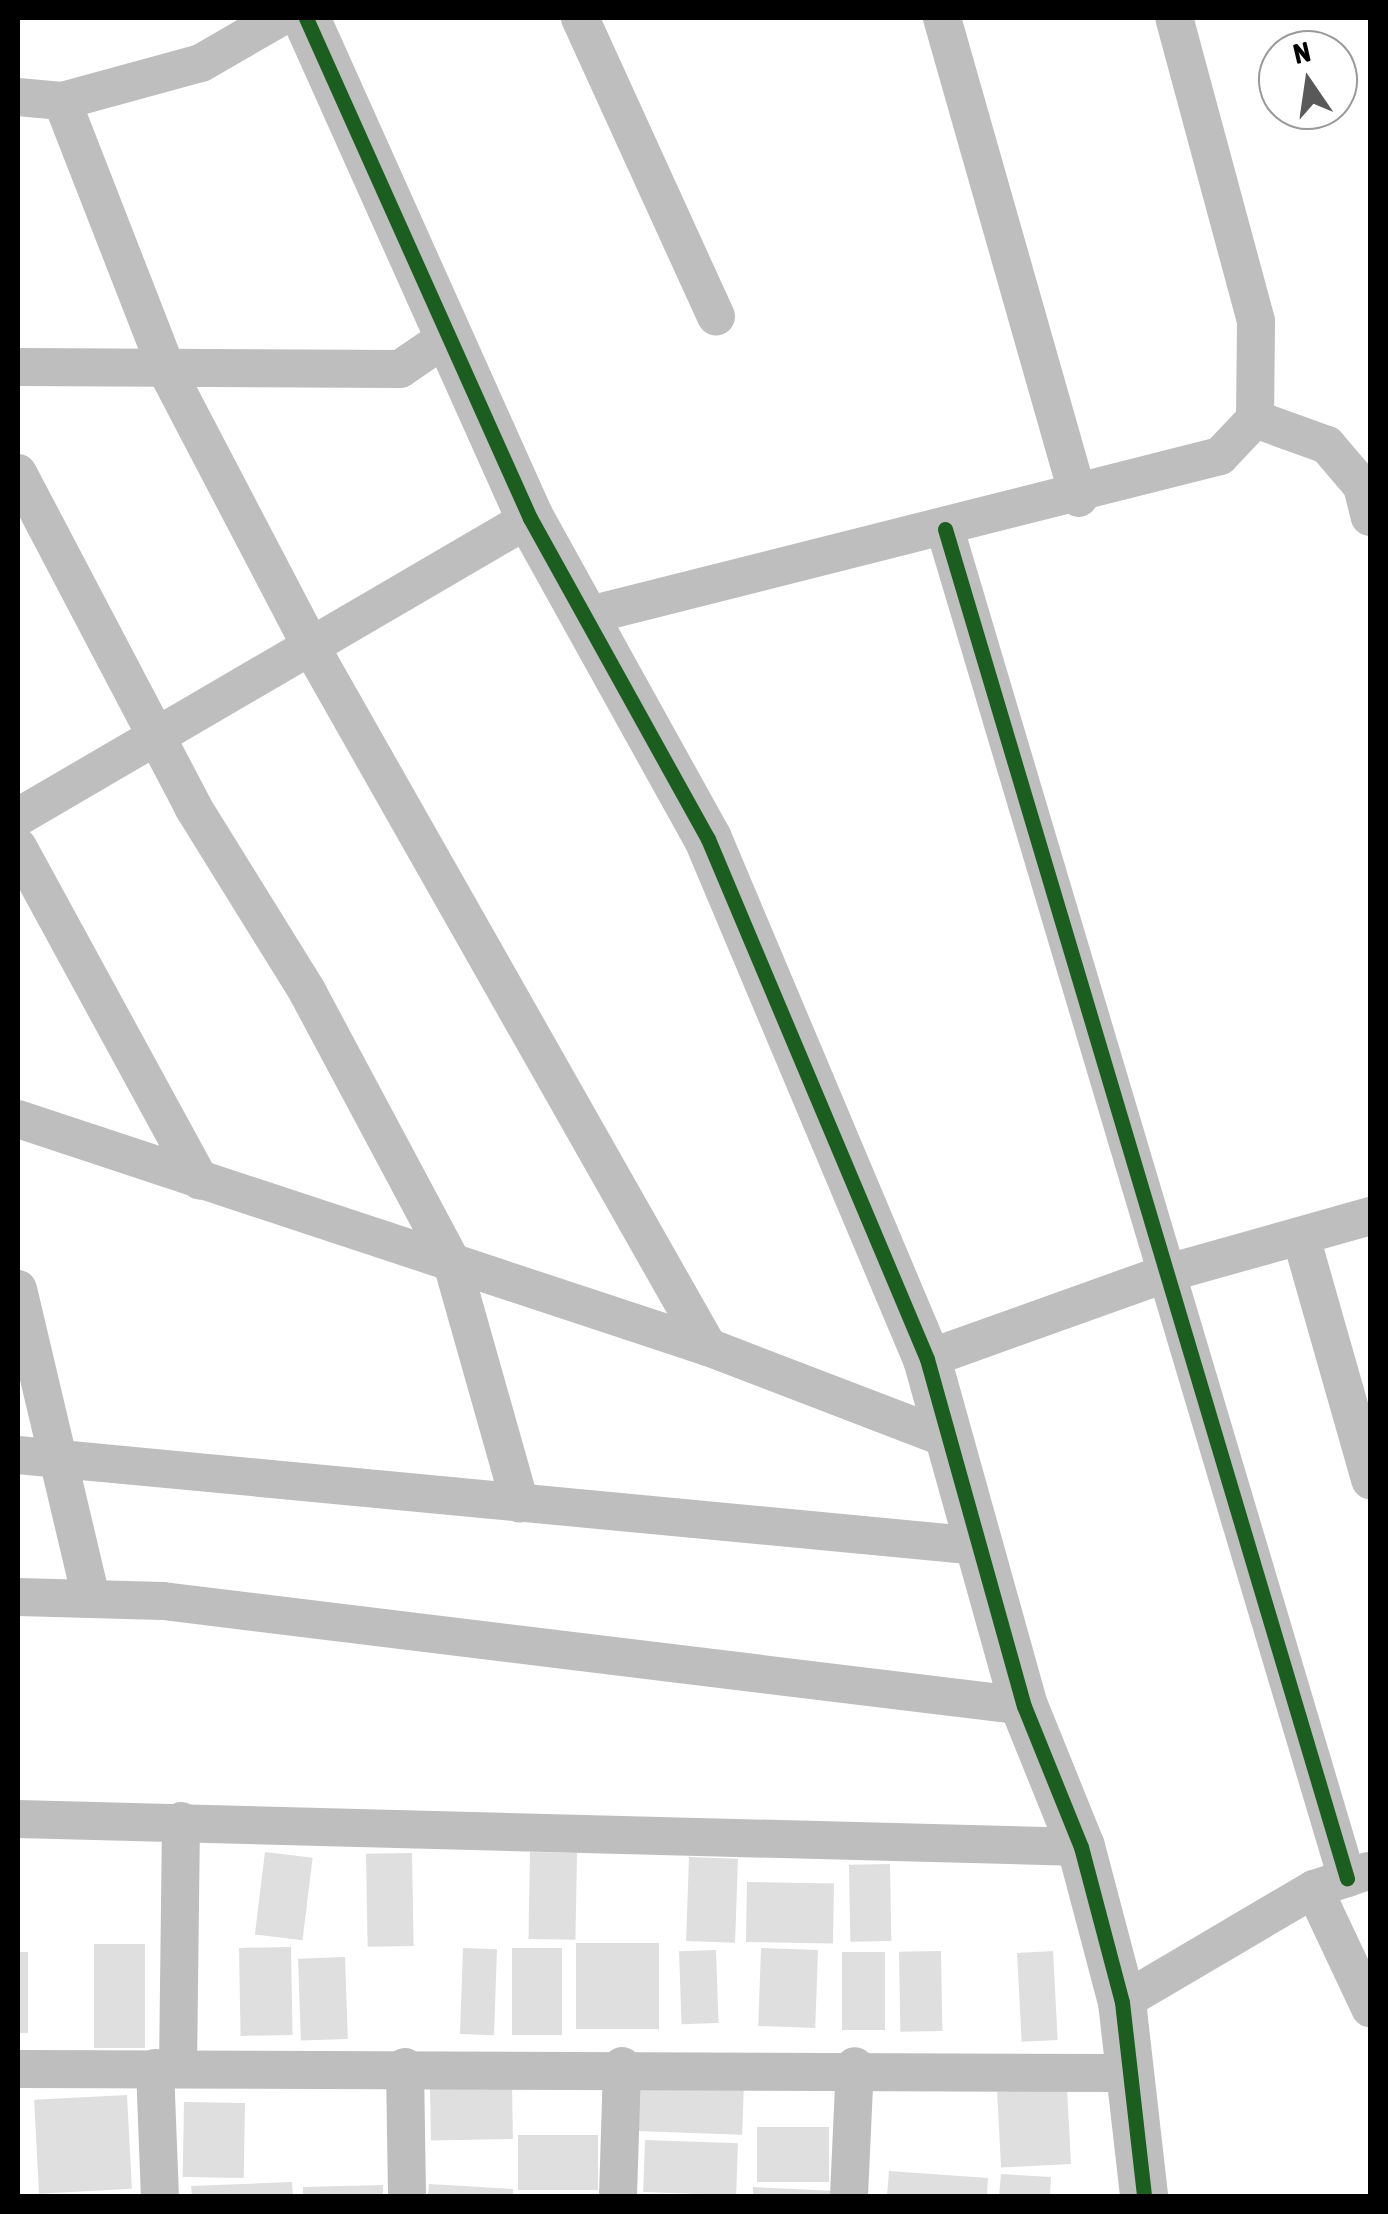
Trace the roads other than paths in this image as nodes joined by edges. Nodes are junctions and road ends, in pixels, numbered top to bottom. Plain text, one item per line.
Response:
1 (279, 18) edge
2 (306, 18) edge
3 (580, 18) edge
4 (942, 18) edge
5 (1174, 18) edge
6 (18, 97) edge
7 (62, 101) junction
8 (716, 316) dead end
9 (444, 339) junction
10 (18, 367) edge
11 (168, 373) junction
12 (1255, 419) junction
13 (18, 473) edge
14 (1079, 498) junction
15 (530, 518) junction
16 (1370, 518) edge
17 (945, 529) junction
18 (582, 617) junction
19 (311, 646) junction
20 (158, 735) junction
21 (18, 817) edge
22 (18, 848) edge
23 (18, 1119) edge
24 (200, 1181) junction
25 (1370, 1216) edge
26 (1301, 1237) junction
27 (452, 1263) junction
28 (1164, 1274) junction
29 (18, 1289) edge
30 (708, 1346) junction
31 (927, 1359) junction
32 (948, 1439) junction
33 (18, 1455) edge
34 (58, 1459) junction
35 (1370, 1480) edge
36 (520, 1504) junction
37 (979, 1546) junction
38 (18, 1596) edge
39 (91, 1597) junction
40 (1024, 1706) junction
41 (18, 1819) edge
42 (181, 1821) junction
43 (1081, 1846) junction
44 (1344, 1879) edge
45 (1122, 2002) junction
46 (1370, 2008) edge
47 (622, 2066) junction
48 (855, 2066) junction
49 (405, 2067) junction
50 (166, 2068) junction
51 (18, 2069) edge
52 (1127, 2072) junction
53 (160, 2196) edge
54 (406, 2196) edge
55 (618, 2196) edge
56 (849, 2196) edge
57 (1144, 2196) edge

1 - 7 street
2 - 9 street
3 - 8 street
4 - 14 street
5 - 12 street
6 - 7 street
7 - 11 street
9 - 11 street
9 - 15 street
10 - 11 street
11 - 19 street
12 - 14 street
12 - 16 street
13 - 20 street
14 - 17 street
15 - 18 street
15 - 19 street
17 - 18 street
17 - 28 street
18 - 31 street
19 - 20 street
19 - 30 street
20 - 21 street
20 - 27 street
22 - 24 street
23 - 24 street
24 - 27 street
25 - 26 street
26 - 28 street
26 - 35 street
27 - 30 street
27 - 36 street
28 - 31 street
28 - 44 street
29 - 34 street
30 - 32 street
31 - 32 street
32 - 37 street
33 - 34 street
34 - 36 street
34 - 39 street
36 - 37 street
37 - 40 street
38 - 39 street
39 - 40 street
40 - 43 street
41 - 42 street
42 - 43 street
42 - 50 street
43 - 45 street
44 - 45 street
44 - 46 street
45 - 52 street
47 - 48 street
47 - 49 street
47 - 55 street
48 - 52 street
48 - 56 street
49 - 50 street
49 - 54 street
50 - 51 street
50 - 53 street
52 - 57 street

